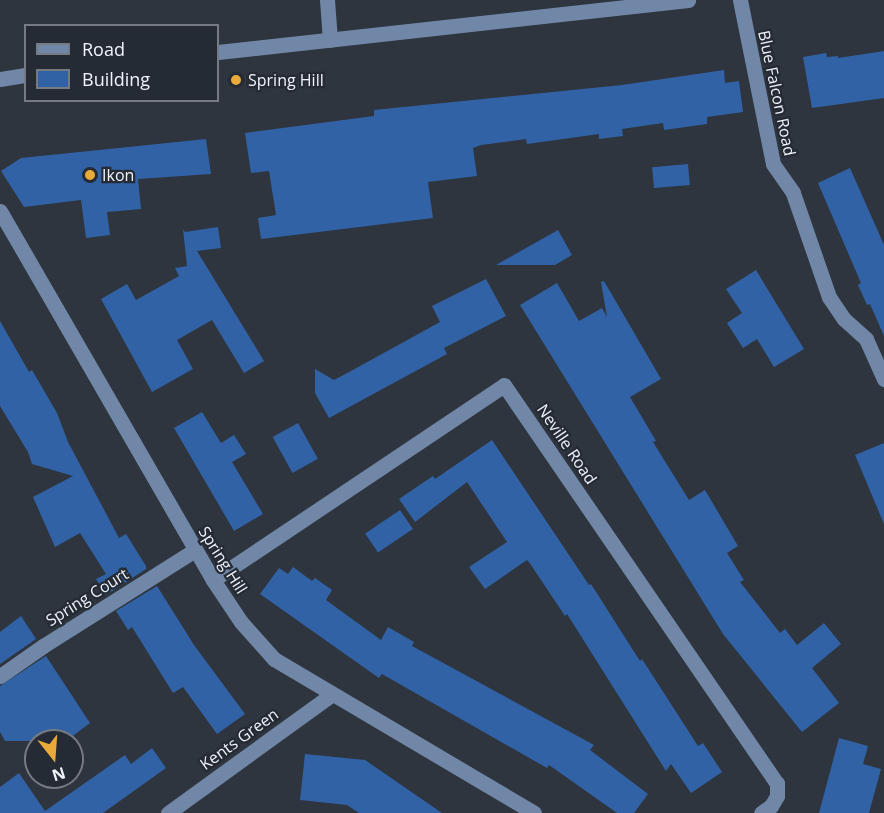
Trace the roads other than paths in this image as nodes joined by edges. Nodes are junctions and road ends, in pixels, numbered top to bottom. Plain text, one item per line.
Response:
1 (327, 0) edge
2 (688, 0) edge
3 (740, 0) edge
4 (330, 40) junction
5 (219, 52) edge
6 (24, 75) edge
7 (0, 79) edge
8 (0, 211) edge
9 (884, 379) edge
10 (195, 550) junction
11 (213, 580) junction
12 (0, 676) edge
13 (331, 695) junction
14 (168, 813) edge
15 (534, 813) edge
16 (761, 813) edge

1 - 4 street
2 - 4 street
3 - 9 street, Blue Falcon Road
4 - 5 street
6 - 7 street
8 - 10 street, Spring Hill
10 - 11 street, Spring Hill
10 - 12 street, Spring Court
11 - 13 street, Spring Hill
11 - 16 street, Neville Road
13 - 14 street, Kents Green
13 - 15 street, Spring Hill

